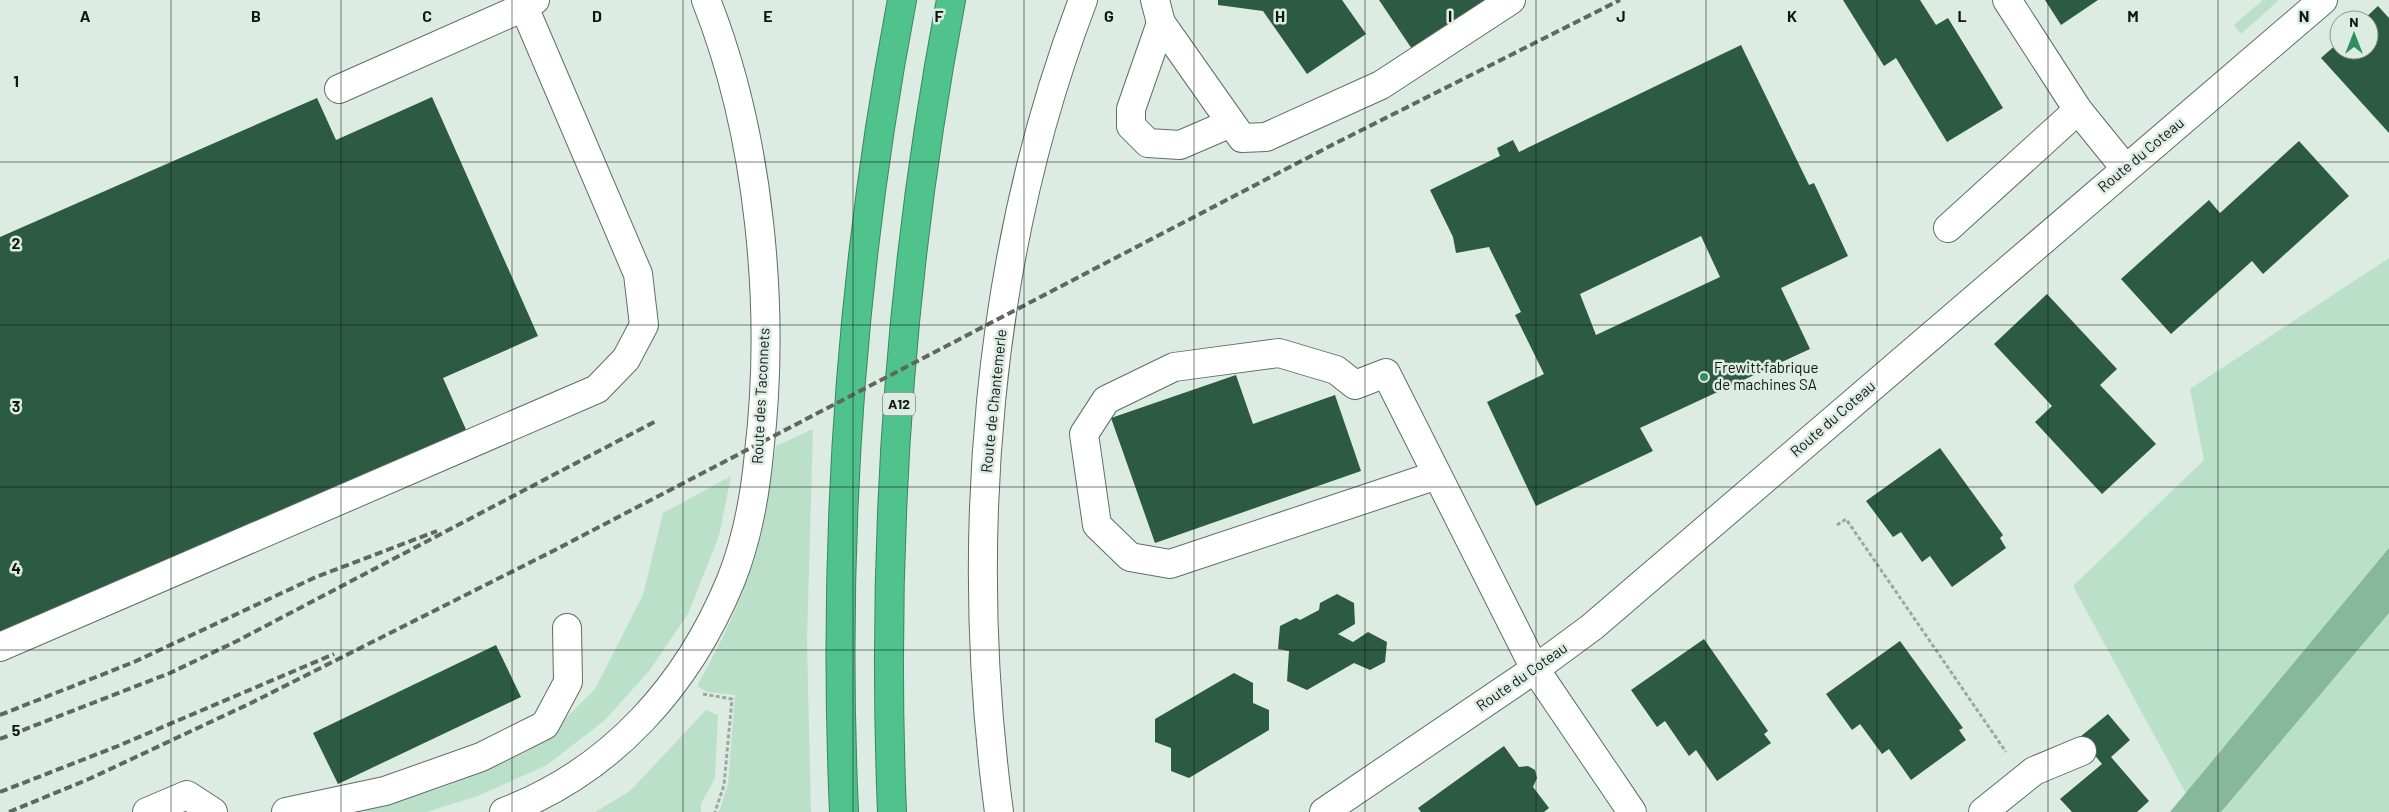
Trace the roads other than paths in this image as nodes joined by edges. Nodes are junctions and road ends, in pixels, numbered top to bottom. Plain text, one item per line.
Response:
1 (706, 0) edge
2 (902, 0) edge
3 (952, 0) edge
4 (1083, 0) edge
5 (1511, 0) edge
6 (2007, 0) edge
7 (2323, 0) edge
8 (529, 4) edge
9 (1158, 11) edge
10 (339, 89) dead end
11 (2078, 110) junction
12 (1236, 130) junction
13 (2125, 168) junction
14 (1948, 228) dead end
15 (1437, 474) junction
16 (567, 628) dead end
17 (0, 647) edge
18 (1536, 668) junction
19 (2082, 751) dead end
20 (147, 812) edge
21 (213, 812) edge
22 (286, 812) edge
23 (504, 812) edge
24 (844, 812) edge
25 (892, 812) edge
26 (999, 812) edge
27 (1324, 812) edge
28 (1632, 812) edge
29 (1983, 812) edge

1 - 23 street, Route des Taconnets
2 - 24 highway
3 - 25 highway, A12
4 - 26 street, Route de Chantemerle
5 - 12 street
6 - 11 street
7 - 13 street, Route du Coteau
8 - 10 street
8 - 17 street
9 - 12 street
9 - 12 street
11 - 13 street
11 - 14 street
13 - 18 street, Route du Coteau
15 - 15 street
15 - 18 street
16 - 22 street
18 - 27 street, Route du Coteau
18 - 28 street
19 - 29 street
20 - 21 street

